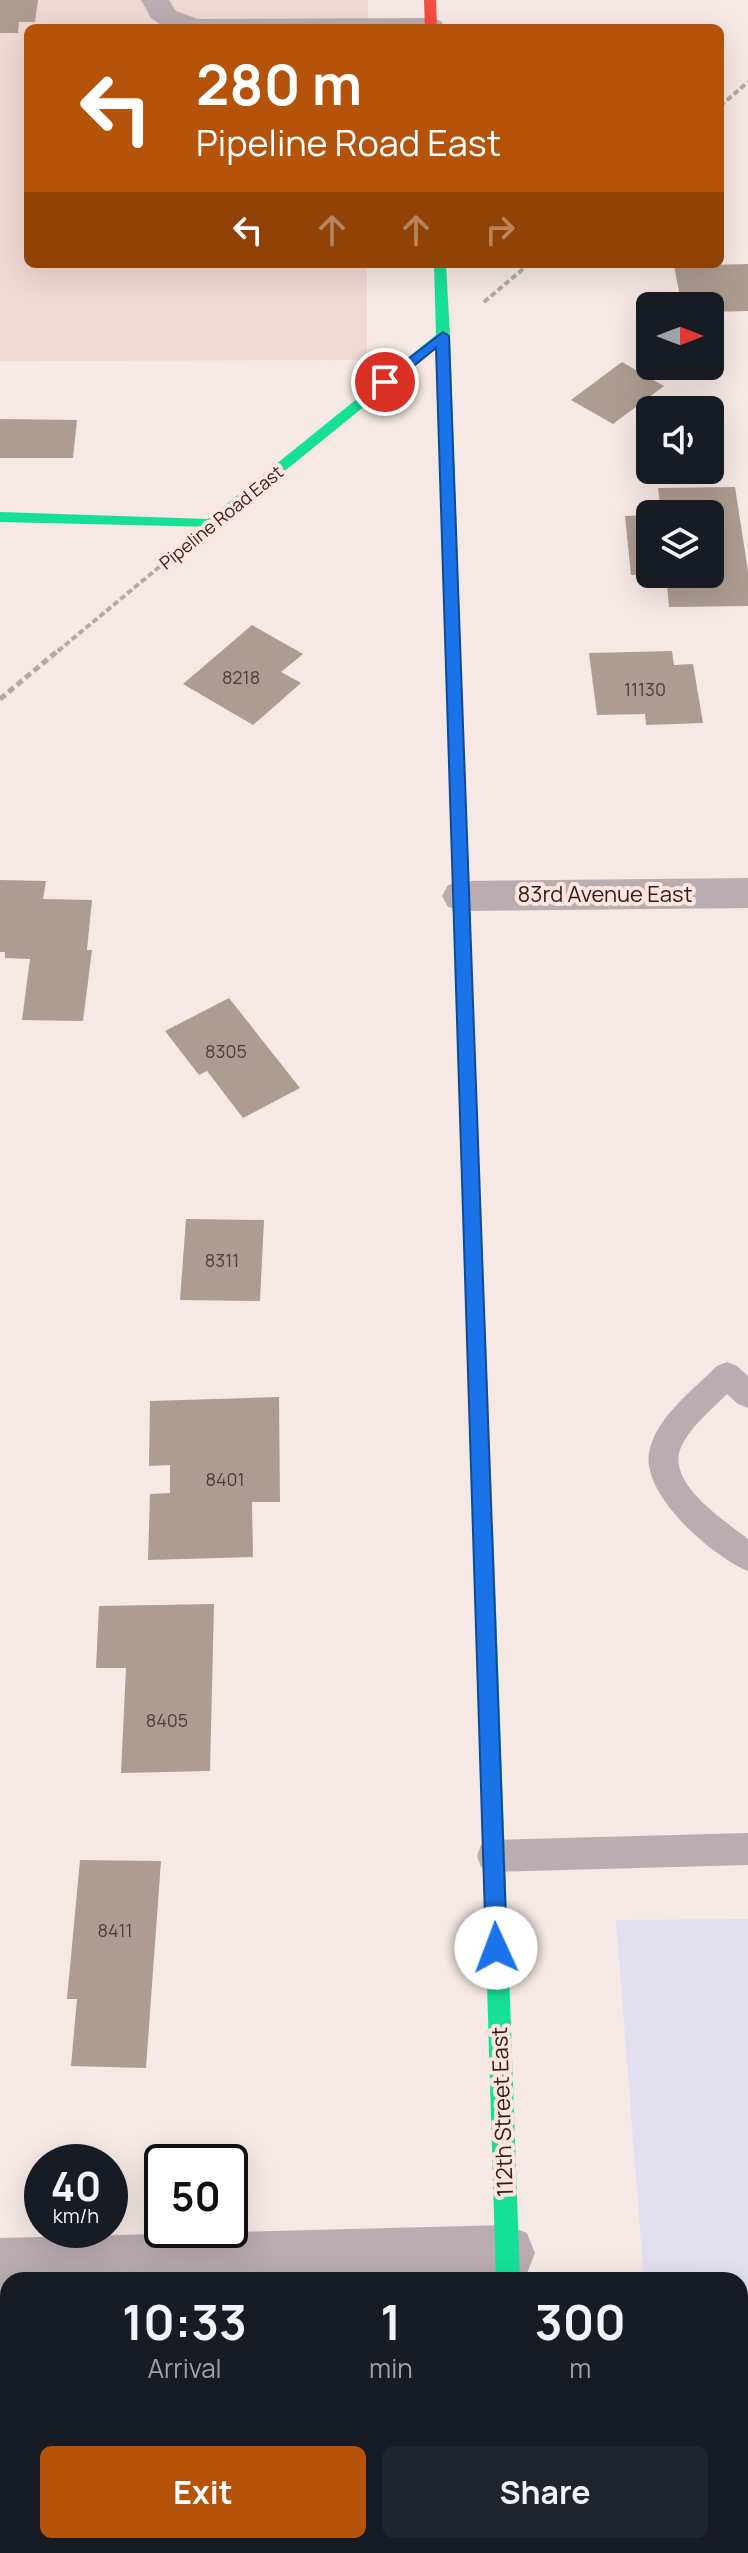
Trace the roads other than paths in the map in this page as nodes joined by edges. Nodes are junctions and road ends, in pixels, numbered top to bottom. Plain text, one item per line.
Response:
1 (155, 0) edge
2 (431, 18) edge
3 (178, 24) edge
4 (361, 24) edge
5 (440, 268) edge
6 (443, 336) junction
7 (0, 517) edge
8 (748, 893) edge
9 (462, 896) junction
10 (748, 1395) edge
11 (748, 1557) edge
12 (748, 1849) edge
13 (493, 1856) junction
14 (0, 2266) edge
15 (507, 2266) edge
16 (160, 2271) edge

1 - 3 street
2 - 4 street
5 - 6 main road, 112th Street East
6 - 7 main road, Pipeline Road East
6 - 9 main road, 112th Street East
8 - 9 street, 83rd Avenue East
9 - 13 main road, 112th Street East
10 - 11 lane
12 - 13 lane
13 - 15 main road, 112th Street East
14 - 16 street
15 - 16 street

